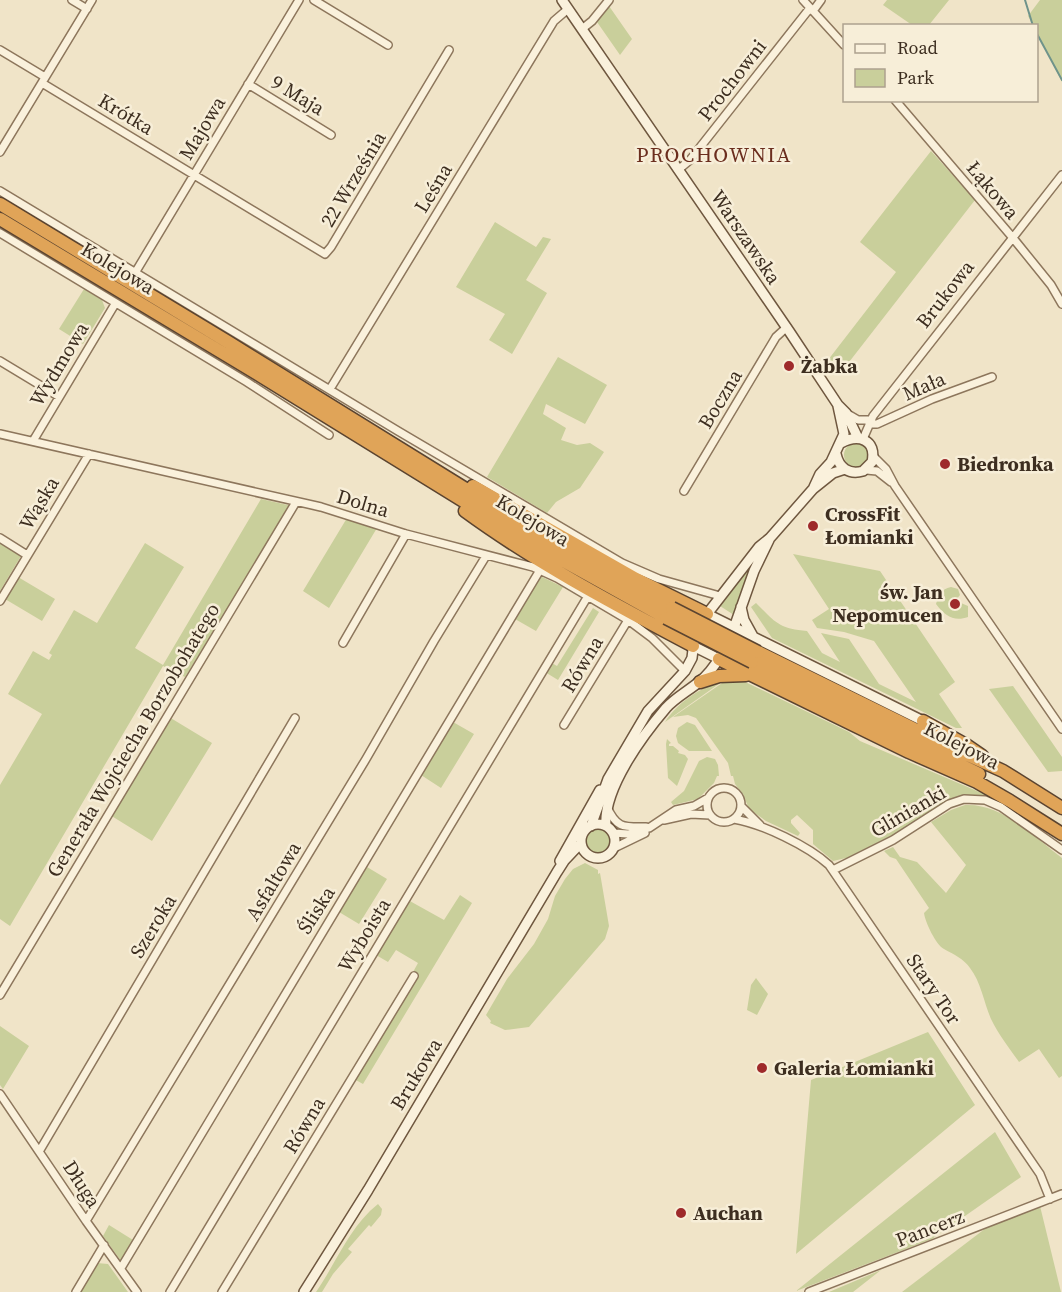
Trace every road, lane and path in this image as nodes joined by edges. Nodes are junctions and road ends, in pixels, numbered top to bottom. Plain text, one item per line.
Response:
1 (72, 0) edge
2 (92, 0) edge
3 (299, 0) edge
4 (314, 0) edge
5 (562, 0) edge
6 (609, 0) edge
7 (803, 0) edge
8 (821, 0) edge
9 (87, 9) junction
10 (568, 9) junction
11 (811, 9) junction
12 (582, 29) junction
13 (843, 44) edge
14 (388, 45) dead end
15 (0, 50) edge
16 (449, 50) dead end
17 (44, 80) junction
18 (248, 84) junction
19 (897, 102) edge
20 (331, 135) dead end
21 (0, 152) edge
22 (678, 170) junction
23 (193, 174) junction
24 (1062, 175) edge
25 (0, 191) edge
26 (0, 204) edge
27 (0, 219) edge
28 (0, 233) edge
29 (1013, 238) junction
30 (135, 273) junction
31 (115, 304) junction
32 (1062, 304) edge
33 (787, 327) junction
34 (0, 362) edge
35 (992, 377) dead end
36 (330, 389) junction
37 (58, 396) junction
38 (838, 406) junction
39 (846, 414) junction
40 (869, 422) junction
41 (0, 434) edge
42 (330, 435) dead end
43 (861, 439) junction
44 (33, 441) junction
45 (841, 442) junction
46 (89, 454) junction
47 (836, 454) junction
48 (873, 456) junction
49 (428, 466) junction
50 (845, 469) junction
51 (866, 470) junction
52 (431, 482) junction
53 (895, 486) junction
54 (813, 489) junction
55 (684, 490) dead end
56 (296, 502) junction
57 (406, 534) junction
58 (0, 538) edge
59 (770, 538) junction
60 (27, 555) junction
61 (486, 556) junction
62 (540, 570) junction
63 (588, 596) junction
64 (720, 596) junction
65 (0, 601) edge
66 (741, 607) junction
67 (669, 613) junction
68 (707, 614) junction
69 (628, 620) junction
70 (733, 629) junction
71 (343, 643) dead end
72 (693, 646) junction
73 (755, 652) junction
74 (719, 659) junction
75 (685, 671) junction
76 (752, 676) junction
77 (700, 682) junction
78 (295, 718) dead end
79 (923, 721) joint
80 (564, 725) dead end
81 (1062, 729) edge
82 (1003, 771) junction
83 (604, 786) junction
84 (708, 798) junction
85 (741, 806) junction
86 (607, 807) junction
87 (1062, 808) edge
88 (710, 815) junction
89 (734, 819) junction
90 (662, 820) junction
91 (591, 825) junction
92 (606, 826) junction
93 (762, 826) junction
94 (1062, 826) edge
95 (651, 827) junction
96 (613, 833) junction
97 (1062, 834) edge
98 (581, 843) junction
99 (614, 848) junction
100 (1062, 850) edge
101 (587, 854) junction
102 (833, 870) junction
103 (557, 872) junction
104 (414, 976) dead end
105 (0, 995) edge
106 (0, 1094) edge
107 (40, 1150) junction
108 (1062, 1194) edge
109 (1050, 1199) junction
110 (86, 1221) junction
111 (104, 1245) junction
112 (121, 1268) junction
113 (76, 1292) edge
114 (137, 1292) edge
115 (170, 1292) edge
116 (222, 1292) edge
117 (304, 1292) edge
118 (809, 1292) edge

1 - 9 street
2 - 9 street
3 - 18 street, Majowa
4 - 14 street
5 - 10 street, Warszawska
6 - 12 street
7 - 11 street
8 - 11 street, Prochowni
9 - 17 street
10 - 12 street, Warszawska
10 - 36 street, Leśna
11 - 13 street
11 - 22 street, Prochowni
12 - 22 street, Warszawska
15 - 17 street, Krótka
16 - 23 street, 22 Września
17 - 21 street
17 - 23 street, Krótka
18 - 20 street, 9 Maja
18 - 23 street, Majowa
19 - 29 street, Łąkowa
22 - 33 street, Warszawska
23 - 30 street, Majowa
24 - 29 street, Brukowa
25 - 30 street, Kolejowa
26 - 49 highway, Kolejowa
27 - 52 highway, Kolejowa
28 - 31 street, Kolejowa
29 - 32 street, Łąkowa
29 - 40 street, Brukowa
30 - 36 street, Kolejowa
31 - 37 street, Wydmowa
31 - 42 street, Kolejowa
33 - 38 street, Warszawska
33 - 55 street, Boczna
34 - 37 street
35 - 40 street, Mała
36 - 64 street, Kolejowa
37 - 44 street, Wydmowa
38 - 39 street, Warszawska
38 - 45 street, Warszawska
39 - 40 street
39 - 43 street, Warszawska
40 - 43 street, Brukowa
41 - 44 street, Dolna
43 - 45 street
43 - 48 street
44 - 46 street, Dolna
45 - 47 street
46 - 56 street, Dolna
46 - 60 street, Wąska
47 - 50 street
47 - 54 street
48 - 51 street
48 - 53 street
49 - 67 highway, Kolejowa
49 - 68 highway
50 - 51 street
50 - 54 street
51 - 53 street
52 - 67 highway, Kolejowa
52 - 72 highway
53 - 81 street
54 - 59 street
56 - 57 street, Dolna
56 - 105 street, Generała Wojciecha Borzobohatego
57 - 61 street, Dolna
57 - 71 street
58 - 60 street
59 - 64 street
59 - 66 street
60 - 65 street, Wąska
61 - 62 street, Dolna
61 - 110 street, Asfaltowa
62 - 63 street, Dolna
62 - 112 street, Śliska
63 - 69 street, Dolna
63 - 115 street, Wyboista
64 - 68 street
66 - 70 street
66 - 73 street
67 - 73 highway, Kolejowa, bridge
68 - 70 street
68 - 72 street
69 - 75 street, Dolna
69 - 80 street, Równa
70 - 73 street
70 - 74 street
72 - 74 street
72 - 75 street
73 - 79 street
73 - 82 highway, Kolejowa
73 - 94 highway, Kolejowa
74 - 76 highway
74 - 77 street
75 - 83 street
76 - 77 highway
76 - 97 highway
77 - 86 street
78 - 107 street, Szeroka
79 - 82 highway
82 - 87 highway, Kolejowa
83 - 91 street
83 - 103 street
84 - 85 street
84 - 88 street
84 - 90 street
85 - 89 street
85 - 93 street, Stary Tor
86 - 92 street
86 - 95 street
88 - 89 street
88 - 90 street
89 - 93 street, Stary Tor
90 - 95 street
91 - 92 street
91 - 98 street
92 - 96 street
93 - 102 street, Stary Tor
95 - 96 street
95 - 99 street
96 - 99 street
98 - 101 street
98 - 103 street, Brukowa
99 - 101 street
100 - 102 street, Glinianki
101 - 103 street, Brukowa
102 - 109 street, Stary Tor
103 - 117 street, Brukowa
104 - 116 street, Równa
106 - 107 street, Długa
107 - 110 street, Długa
108 - 109 street, Pancerz
109 - 118 street, Pancerz
110 - 111 street, Długa
111 - 112 street, Długa
111 - 113 street
112 - 114 street, Długa

